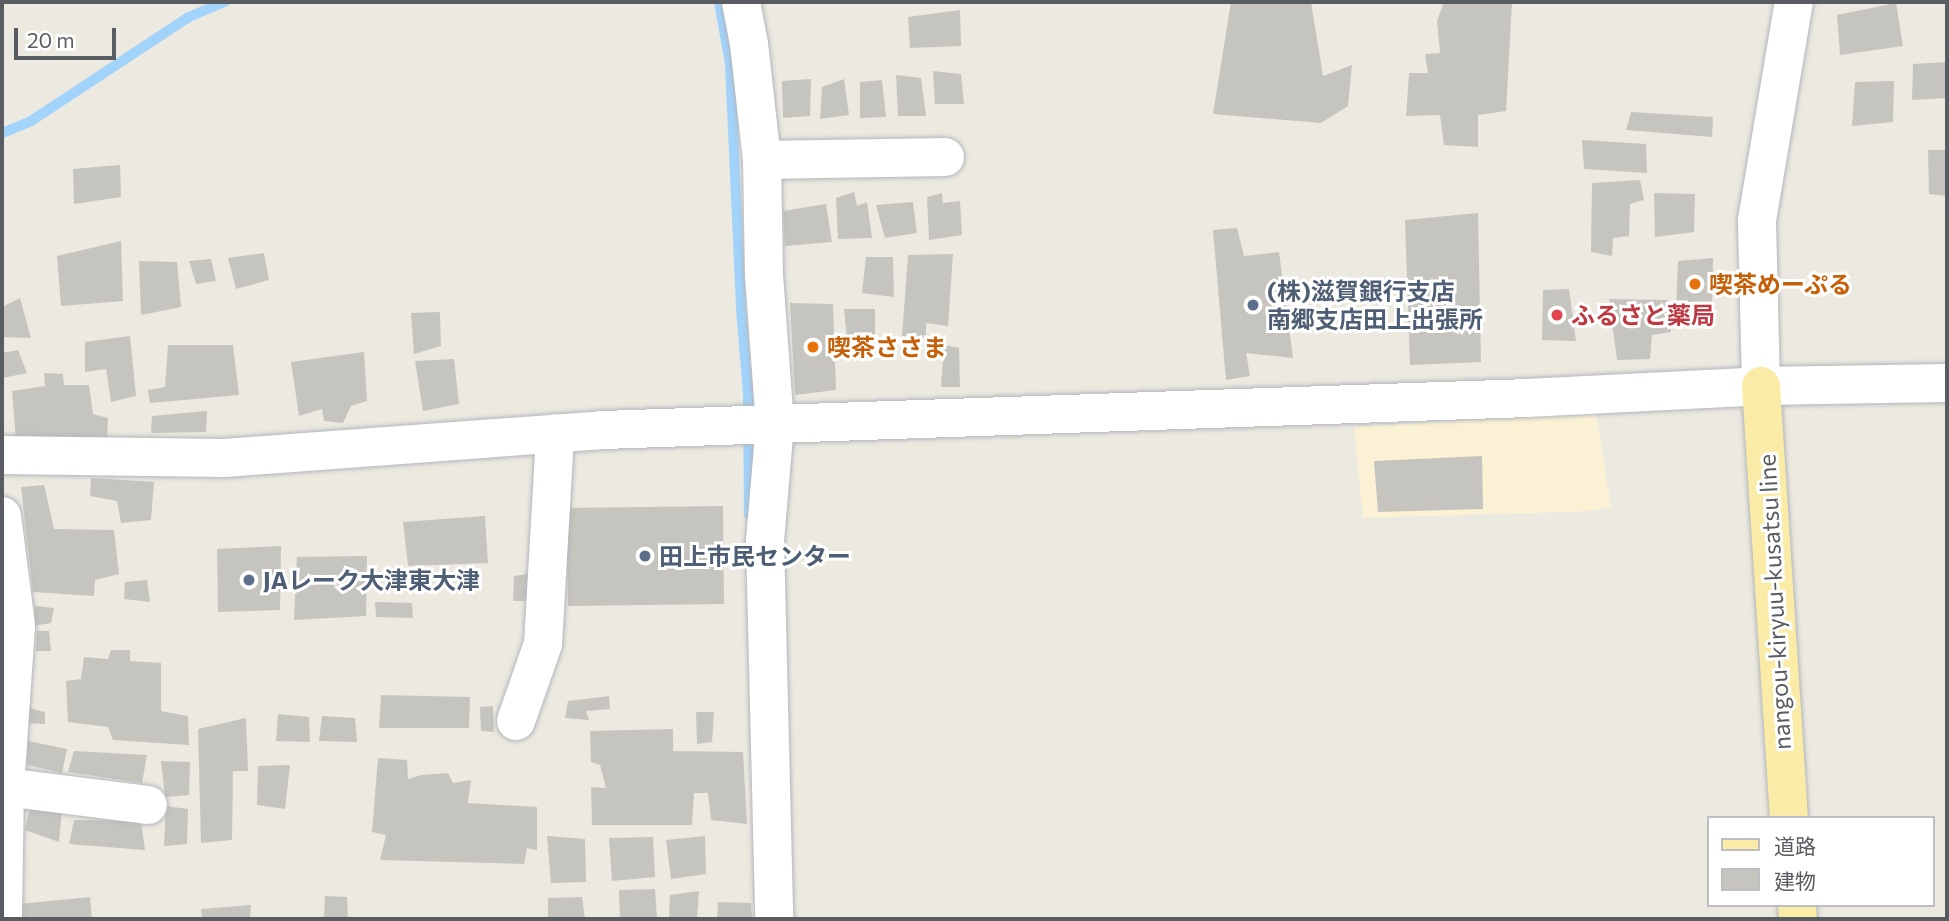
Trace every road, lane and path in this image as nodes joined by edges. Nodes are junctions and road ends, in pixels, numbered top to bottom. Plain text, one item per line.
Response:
1 (741, 2) edge
2 (1794, 2) edge
3 (945, 157) dead end
4 (762, 160) junction
5 (1947, 383) edge
6 (1762, 386) junction
7 (775, 424) junction
8 (555, 433) junction
9 (2, 455) edge
10 (2, 516) edge
11 (516, 721) dead end
12 (5, 787) junction
13 (148, 805) dead end
14 (1789, 816) edge
15 (3, 919) edge
16 (774, 919) edge

1 - 4 street
2 - 6 street
3 - 4 street
4 - 7 street
5 - 6 street
6 - 7 street
6 - 14 main road, nangou-kiryuu-kusatsu line
7 - 8 street
7 - 16 street
8 - 9 street
8 - 11 street
10 - 12 street
12 - 13 street
12 - 15 street

